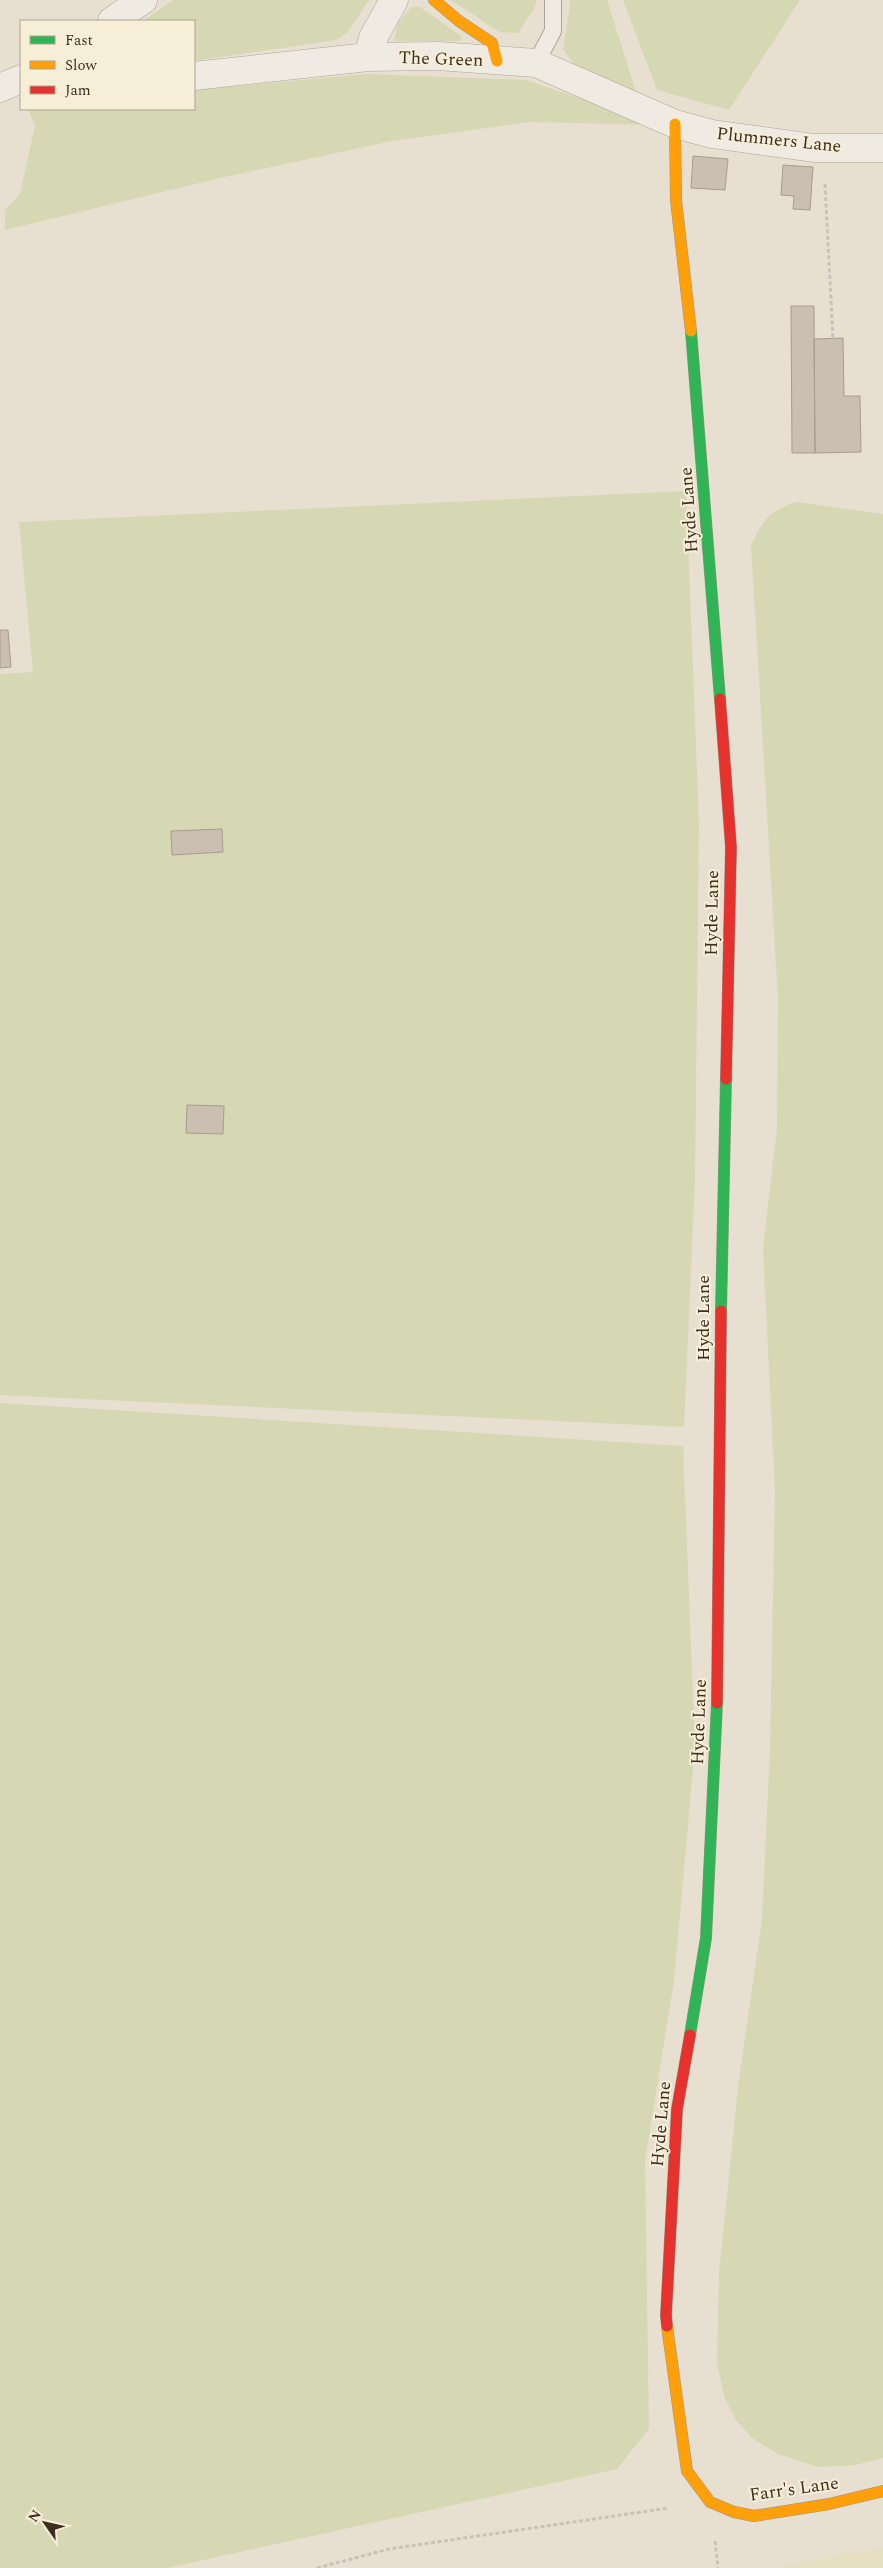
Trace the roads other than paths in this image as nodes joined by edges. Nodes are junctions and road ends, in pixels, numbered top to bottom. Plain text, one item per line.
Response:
1 (143, 0) edge
2 (394, 0) edge
3 (434, 0) edge
4 (553, 0) edge
5 (113, 20) edge
6 (368, 57) junction
7 (497, 61) junction
8 (536, 63) junction
9 (195, 76) edge
10 (20, 79) edge
11 (0, 88) edge
12 (676, 124) junction
13 (883, 148) edge
14 (883, 2491) edge
15 (710, 2502) joint

1 - 5 street
2 - 6 street
3 - 7 street
4 - 8 lane
6 - 7 street, The Green
6 - 9 street, The Green
7 - 8 street, The Green
8 - 12 street, The Green
10 - 11 street
12 - 13 street, Plummers Lane
12 - 15 street, Hyde Lane
14 - 15 street, Farr's Lane

